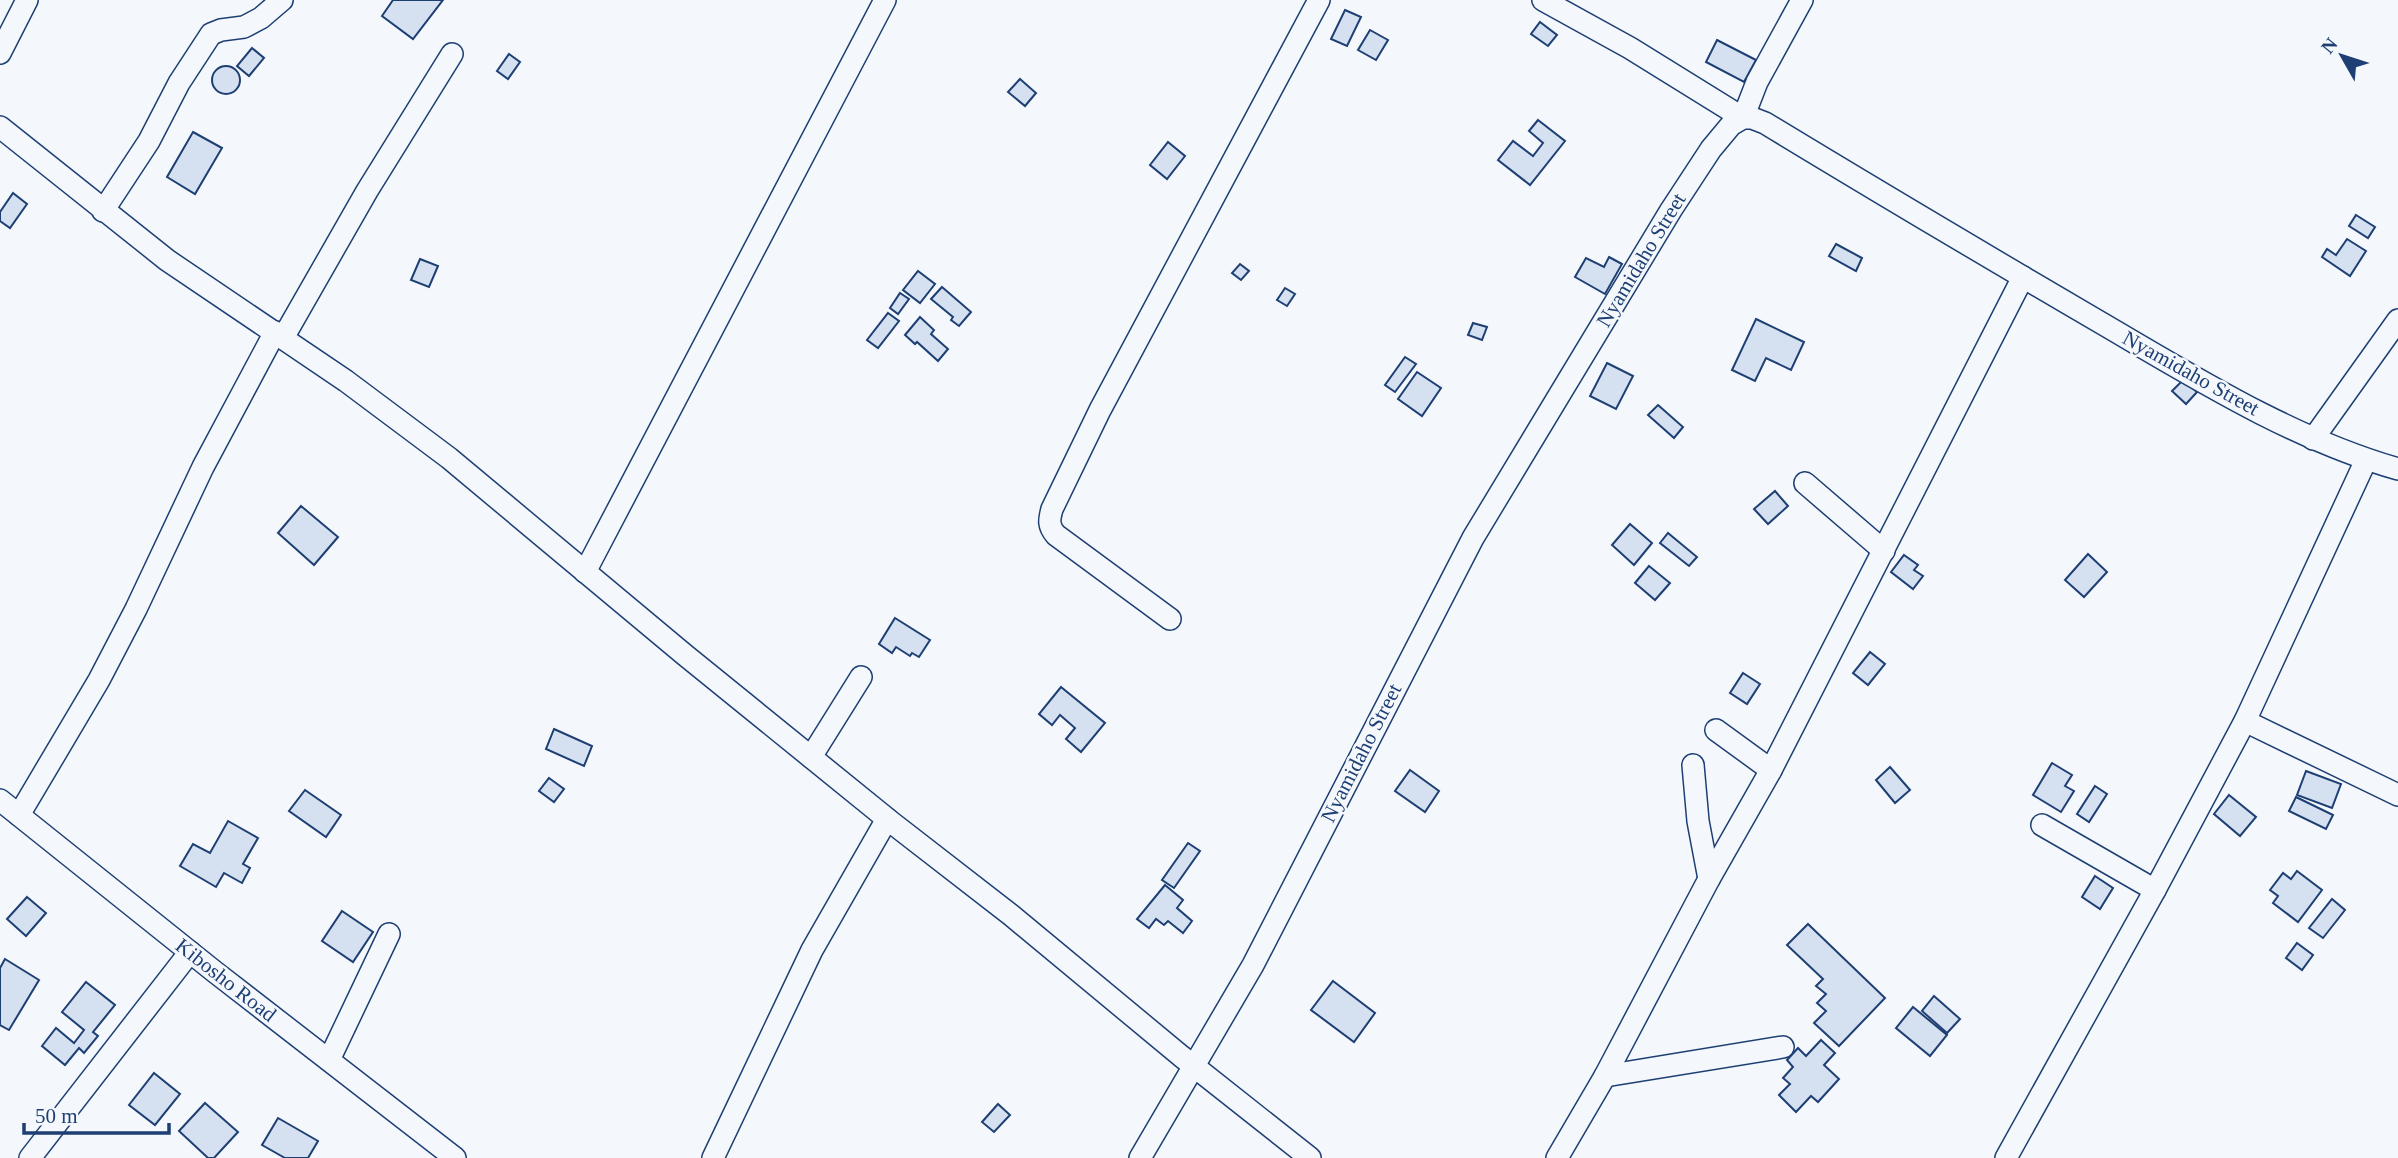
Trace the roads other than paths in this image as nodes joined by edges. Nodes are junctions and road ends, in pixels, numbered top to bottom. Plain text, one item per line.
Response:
1 (27, 0) edge
2 (282, 0) edge
3 (884, 0) edge
4 (1319, 0) edge
5 (1543, 0) edge
6 (1802, 0) edge
7 (0, 53) edge
8 (452, 54) dead end
9 (1743, 118) junction
10 (0, 127) edge
11 (103, 211) junction
12 (2023, 277) junction
13 (2398, 320) edge
14 (279, 335) junction
15 (2314, 439) junction
16 (2366, 460) junction
17 (2398, 469) edge
18 (1805, 482) dead end
19 (1884, 551) junction
20 (585, 572) junction
21 (1170, 619) dead end
22 (861, 677) dead end
23 (2245, 721) junction
24 (1716, 730) dead end
25 (811, 757) junction
26 (1693, 765) dead end
27 (1771, 770) junction
28 (2398, 795) edge
29 (0, 800) edge
30 (19, 815) junction
31 (887, 819) junction
32 (2042, 825) dead end
33 (1710, 879) junction
34 (2155, 890) junction
35 (389, 934) dead end
36 (190, 952) junction
37 (1783, 1047) dead end
38 (329, 1060) junction
39 (1193, 1066) junction
40 (1605, 1076) junction
41 (30, 1158) edge
42 (455, 1158) edge
43 (713, 1158) edge
44 (1140, 1158) edge
45 (1310, 1158) edge
46 (1558, 1158) edge
47 (2006, 1158) edge

1 - 7 street
2 - 11 street
3 - 20 street
4 - 21 street
5 - 9 street
6 - 9 street
8 - 14 street
9 - 12 street, Nyamidaho Street
9 - 39 street, Nyamidaho Street
10 - 11 street
11 - 14 street
12 - 15 street, Nyamidaho Street
12 - 19 street
13 - 15 street
14 - 20 street
14 - 30 street
15 - 16 street, Nyamidaho Street
16 - 17 street, Nyamidaho Street
16 - 23 street
18 - 19 street
19 - 27 street
20 - 25 street
22 - 25 street
23 - 28 street
23 - 34 street
24 - 27 street
25 - 31 street
26 - 33 street
27 - 33 street
29 - 30 street, Kibosho Road
30 - 36 street, Kibosho Road
31 - 39 street
31 - 43 street
32 - 34 street
33 - 40 street
34 - 47 street
35 - 38 street
36 - 38 street, Kibosho Road
36 - 41 street
37 - 40 street
38 - 42 street, Kibosho Road
39 - 44 street, Nyamidaho Street
39 - 45 street
40 - 46 street

